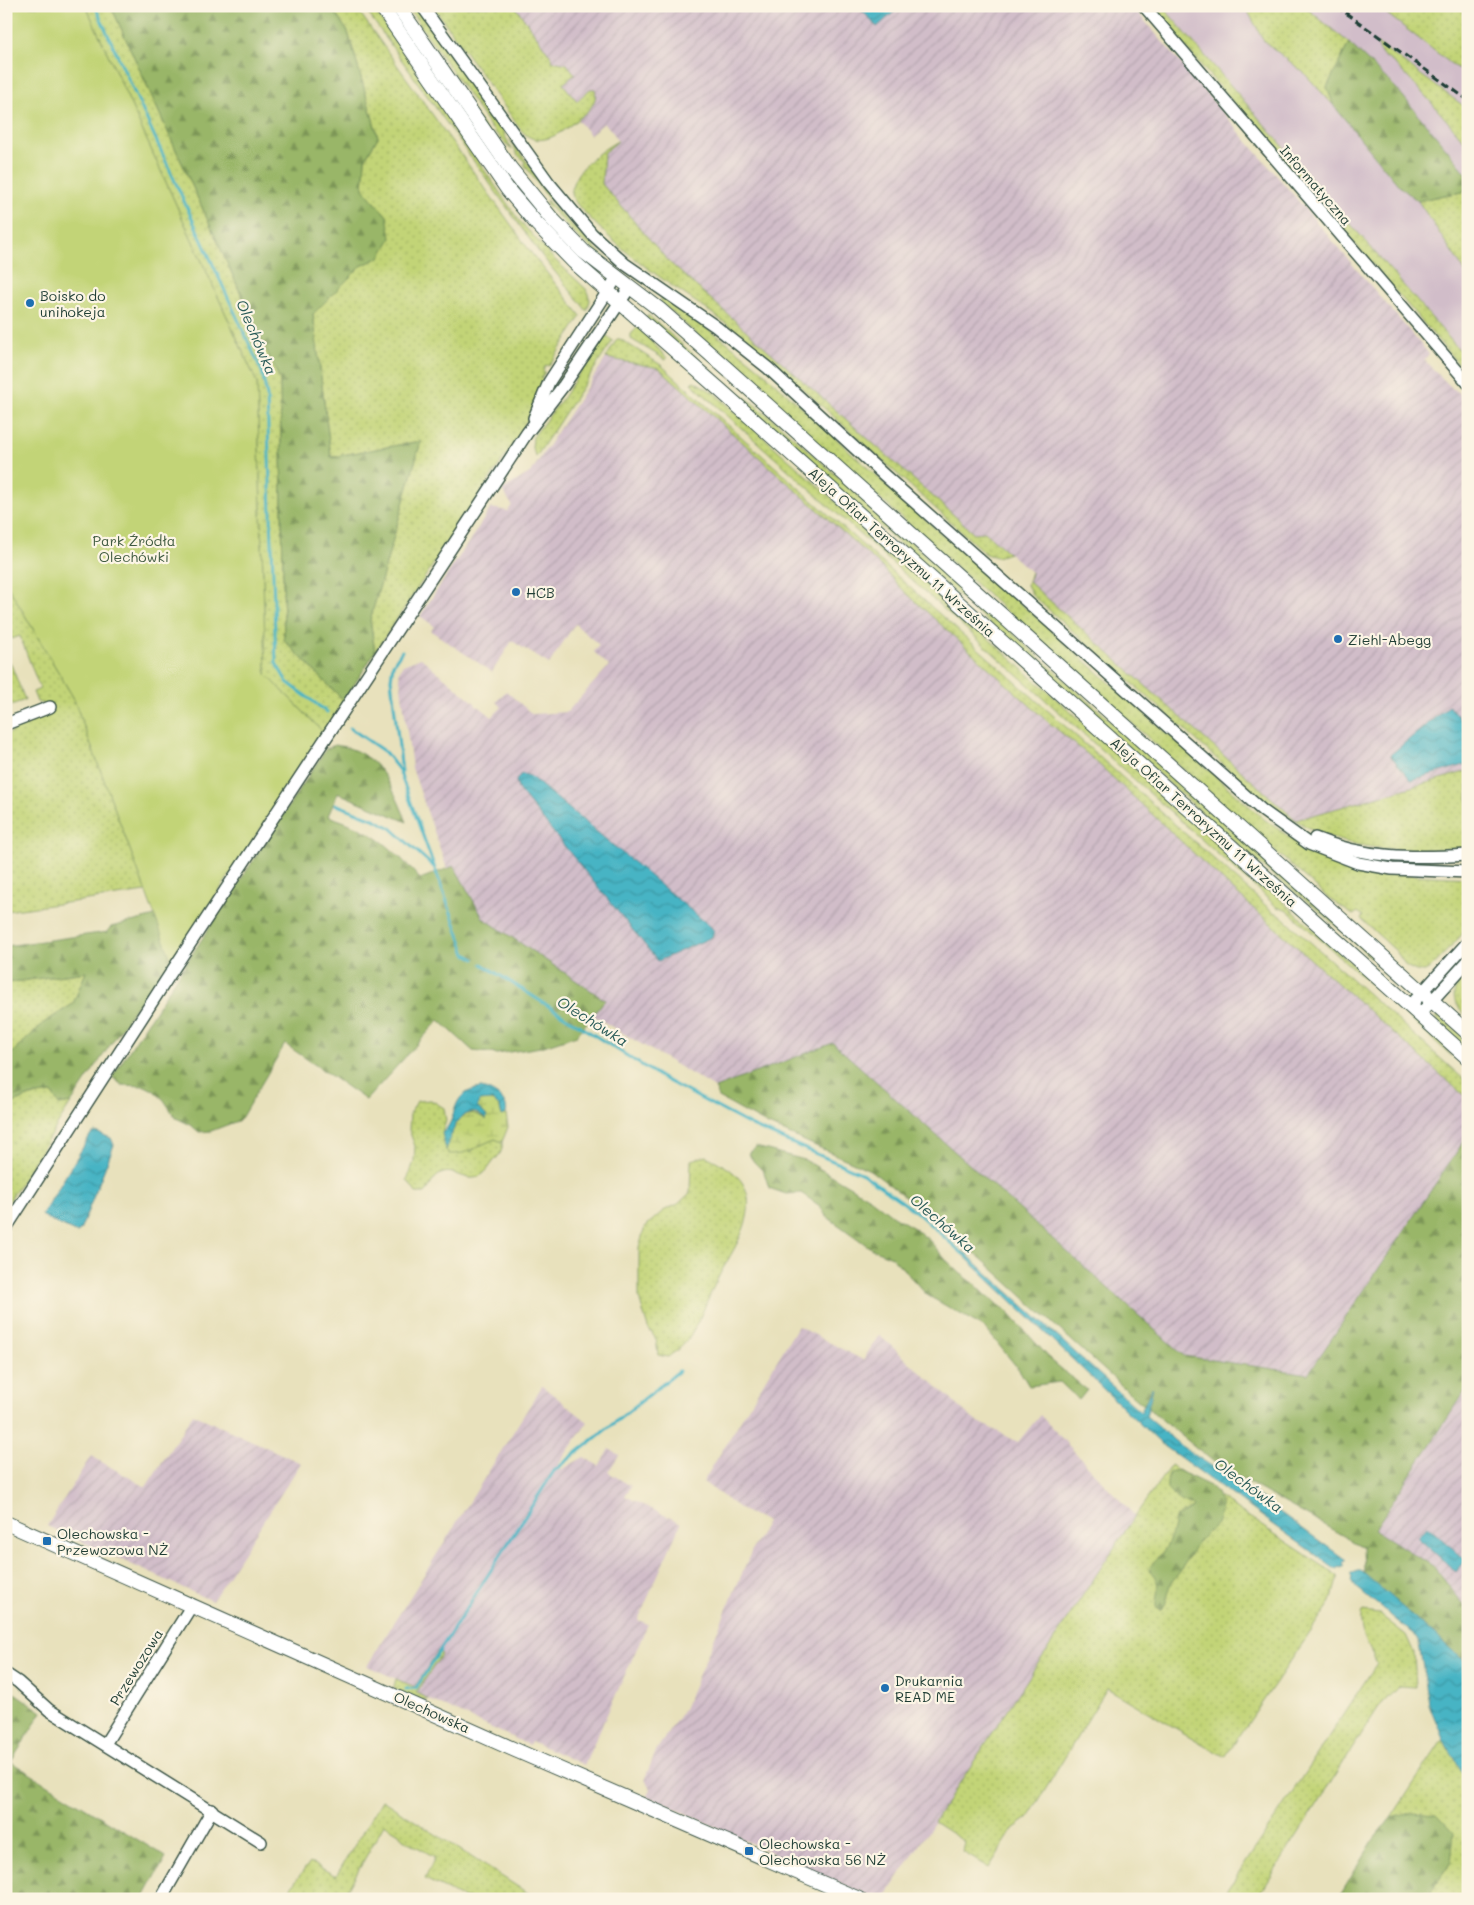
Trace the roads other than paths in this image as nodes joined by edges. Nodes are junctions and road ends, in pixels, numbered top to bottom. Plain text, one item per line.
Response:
1 (381, 6) edge
2 (398, 6) edge
3 (422, 6) edge
4 (1144, 6) edge
5 (617, 277) junction
6 (630, 287) junction
7 (607, 292) junction
8 (618, 302) junction
9 (1468, 383) edge
10 (527, 433) junction
11 (50, 707) dead end
12 (6, 724) edge
13 (1296, 833) junction
14 (1468, 855) edge
15 (1468, 872) edge
16 (1468, 942) edge
17 (1468, 961) edge
18 (1427, 996) junction
19 (1414, 1010) junction
20 (1468, 1033) edge
21 (1468, 1058) edge
22 (6, 1228) edge
23 (6, 1523) edge
24 (192, 1605) junction
25 (6, 1674) edge
26 (105, 1744) junction
27 (212, 1810) junction
28 (261, 1842) dead end
29 (161, 1899) edge
30 (859, 1899) edge

1 - 7 street, Aleja Ofiar Terroryzmu 11 Września
2 - 5 street, Aleja Ofiar Terroryzmu 11 Września
3 - 13 street
4 - 9 street, Informatyczna
5 - 6 street, Aleja Ofiar Terroryzmu 11 Września
5 - 7 street
6 - 8 street
6 - 18 street, Aleja Ofiar Terroryzmu 11 Września
7 - 8 street, Aleja Ofiar Terroryzmu 11 Września
7 - 10 street
8 - 10 street
8 - 19 street, Aleja Ofiar Terroryzmu 11 Września
10 - 22 street
11 - 12 street
13 - 14 street
13 - 15 street
16 - 18 street
17 - 18 street
18 - 19 street
18 - 20 street, Aleja Ofiar Terroryzmu 11 Września
19 - 21 street, Aleja Ofiar Terroryzmu 11 Września
23 - 24 street, Olechowska
24 - 26 street, Przewozowa
24 - 30 street, Olechowska
25 - 26 street
26 - 27 street
27 - 28 street
27 - 29 street

